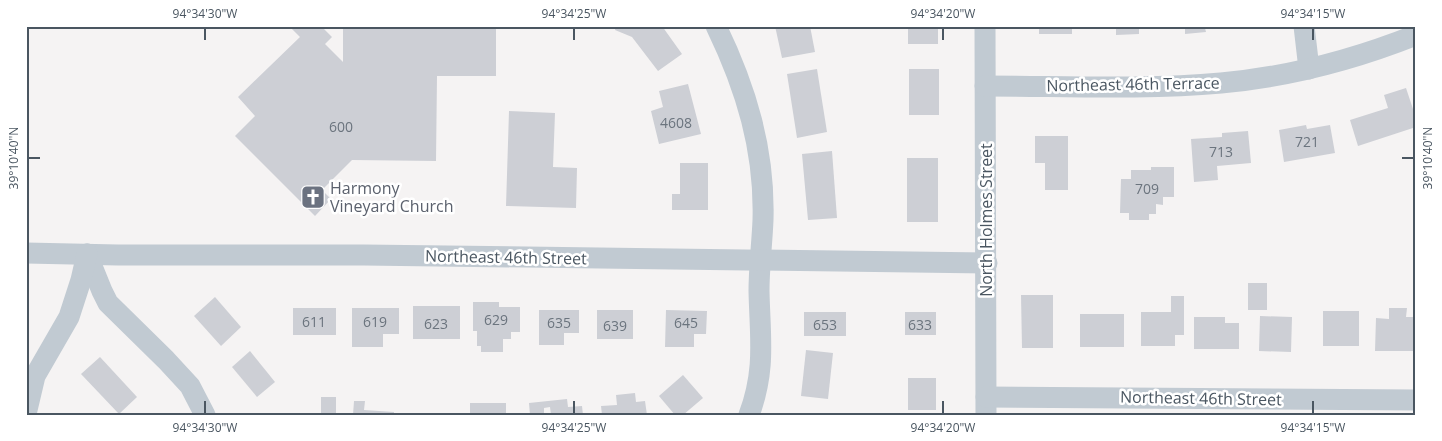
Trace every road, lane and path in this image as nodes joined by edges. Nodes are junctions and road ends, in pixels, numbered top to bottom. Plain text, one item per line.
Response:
1 (716, 26) edge
2 (985, 26) edge
3 (1304, 26) edge
4 (1416, 35) edge
5 (1309, 69) junction
6 (985, 86) junction
7 (26, 253) edge
8 (87, 254) junction
9 (760, 260) junction
10 (987, 263) junction
11 (108, 303) junction
12 (73, 305) junction
13 (1416, 400) edge
14 (986, 406) edge
15 (26, 414) edge
16 (205, 415) edge
17 (749, 415) edge

1 - 9 street
2 - 6 street, North Holmes Street
3 - 5 street
4 - 5 street, Northeast 46th Terrace
5 - 6 street, Northeast 46th Terrace
6 - 10 street, North Holmes Street
7 - 8 street, Northeast 46th Street
8 - 9 street, Northeast 46th Street
8 - 11 street
8 - 12 street
9 - 10 street, Northeast 46th Street
9 - 17 street
10 - 14 street, North Holmes Street
11 - 12 street
11 - 16 street
12 - 15 street
13 - 14 street, Northeast 46th Street

